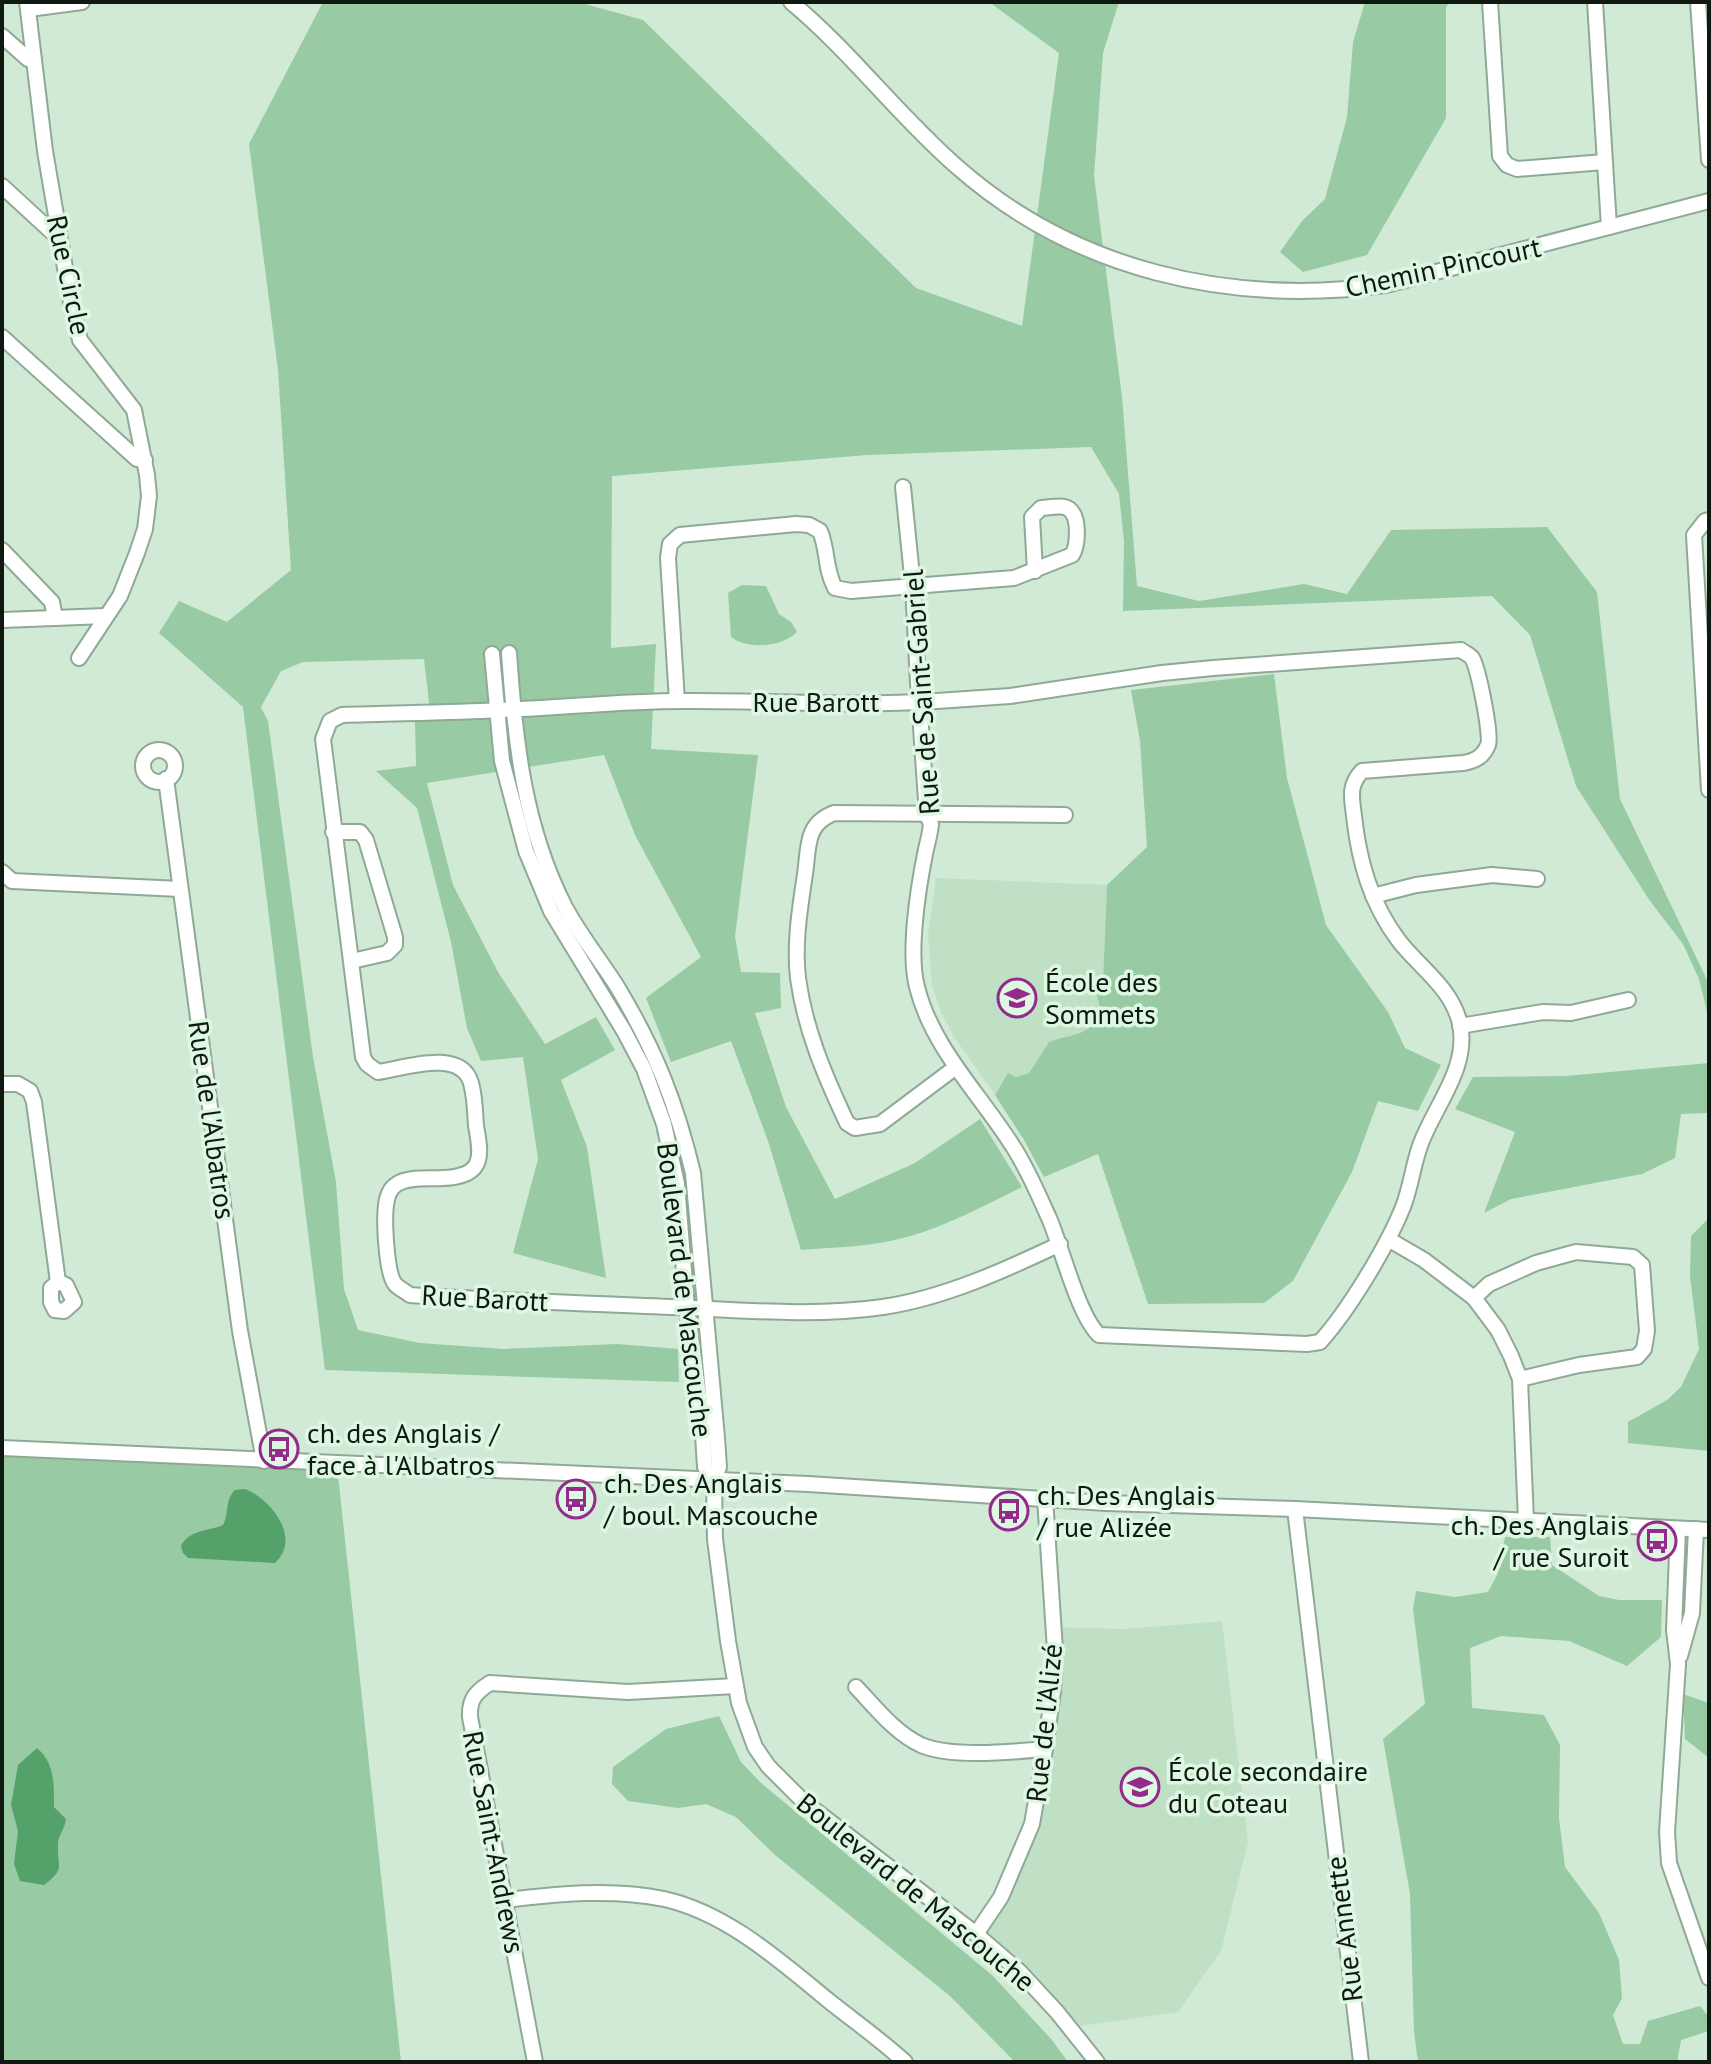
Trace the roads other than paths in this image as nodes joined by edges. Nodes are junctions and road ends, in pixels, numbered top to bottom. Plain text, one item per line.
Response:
1 (82, 2) edge
2 (791, 2) edge
3 (1490, 2) edge
4 (1595, 2) edge
5 (1698, 2) edge
6 (28, 6) edge
7 (2, 36) edge
8 (34, 60) junction
9 (1709, 160) edge
10 (1604, 162) junction
11 (2, 186) edge
12 (1709, 201) edge
13 (1609, 227) junction
14 (59, 235) junction
15 (2, 337) edge
16 (145, 460) junction
17 (903, 487) dead end
18 (1709, 520) edge
19 (2, 550) edge
20 (1035, 571) junction
21 (913, 586) junction
22 (106, 616) junction
23 (55, 618) junction
24 (2, 620) edge
25 (509, 653) dead end
26 (492, 654) dead end
27 (79, 658) dead end
28 (1481, 693) joint
29 (677, 701) junction
30 (919, 702) junction
31 (513, 709) junction
32 (497, 710) junction
33 (166, 779) dead end
34 (1709, 790) edge
35 (927, 815) junction
36 (1065, 815) dead end
37 (333, 832) junction
38 (2, 872) edge
39 (1537, 879) dead end
40 (180, 889) junction
41 (1373, 896) junction
42 (352, 961) junction
43 (1628, 1000) dead end
44 (1460, 1026) junction
45 (956, 1067) junction
46 (2, 1084) edge
47 (1388, 1239) junction
48 (1060, 1244) junction
49 (58, 1282) dead end
50 (1474, 1298) junction
51 (687, 1308) junction
52 (704, 1309) junction
53 (1520, 1379) junction
54 (2, 1448) edge
55 (264, 1461) junction
56 (714, 1481) junction
57 (1045, 1498) junction
58 (1295, 1509) junction
59 (1526, 1521) junction
60 (1678, 1529) junction
61 (1702, 1530) edge
62 (1678, 1664) junction
63 (735, 1686) junction
64 (856, 1687) dead end
65 (1045, 1749) junction
66 (506, 1900) junction
67 (976, 1934) junction
68 (1709, 1978) edge
69 (535, 2062) edge
70 (905, 2062) edge
71 (1097, 2062) edge
72 (1361, 2062) edge

1 - 6 street
2 - 13 street, Chemin Pincourt
3 - 10 street
4 - 10 street
5 - 9 street
6 - 8 street, Rue Circle
7 - 8 street
8 - 14 street, Rue Circle
10 - 13 street
11 - 14 street
12 - 13 street, Chemin Pincourt
14 - 16 street, Rue Circle
15 - 16 street
16 - 22 street, Rue Circle
17 - 21 street, Rue de Saint-Gabriel
18 - 34 street
19 - 23 street
20 - 20 street
20 - 21 street
21 - 29 street
21 - 30 street, Rue de Saint-Gabriel
22 - 23 street
22 - 27 street, Rue Circle
23 - 24 street
25 - 31 street, Boulevard de Mascouche
26 - 32 street, Boulevard de Mascouche
28 - 30 street, Rue Barott
28 - 41 street, Rue de Saint-Gabriel
29 - 30 street, Rue Barott
29 - 31 street, Rue Barott
30 - 35 street, Rue de Saint-Gabriel
31 - 32 street, Rue Barott
31 - 52 street, Boulevard de Mascouche
32 - 37 street, Rue Barott
32 - 51 street, Boulevard de Mascouche
33 - 40 street, Rue de l'Albatros
35 - 36 street
35 - 45 street, Rue de Saint-Gabriel
35 - 45 street
37 - 42 street, Rue Barott
37 - 42 street
38 - 40 street
39 - 41 street
40 - 55 street, Rue de l'Albatros
41 - 44 street, Rue de Saint-Gabriel
42 - 51 street, Rue Barott
43 - 44 street
44 - 47 street, Rue de Saint-Gabriel
45 - 48 street, Rue de Saint-Gabriel
46 - 49 street
47 - 48 street, Rue de Saint-Gabriel
47 - 50 street
48 - 52 street, Rue Barott
50 - 53 street
50 - 53 street
51 - 52 street, Rue Barott
51 - 56 street, Boulevard de Mascouche
52 - 56 street, Boulevard de Mascouche
53 - 59 street
54 - 55 street
55 - 56 street
56 - 57 street
56 - 63 street, Boulevard de Mascouche
57 - 58 street
57 - 65 street, Rue de l'Alizé
58 - 59 street
58 - 72 street, Rue Annette
59 - 60 street
60 - 61 street
60 - 62 street
61 - 62 street
62 - 68 street
63 - 66 street, Rue Saint-Andrews
63 - 67 street, Boulevard de Mascouche
64 - 65 street
65 - 67 street, Rue de l'Alizé
66 - 69 street, Rue Saint-Andrews
66 - 70 street
67 - 71 street, Boulevard de Mascouche

